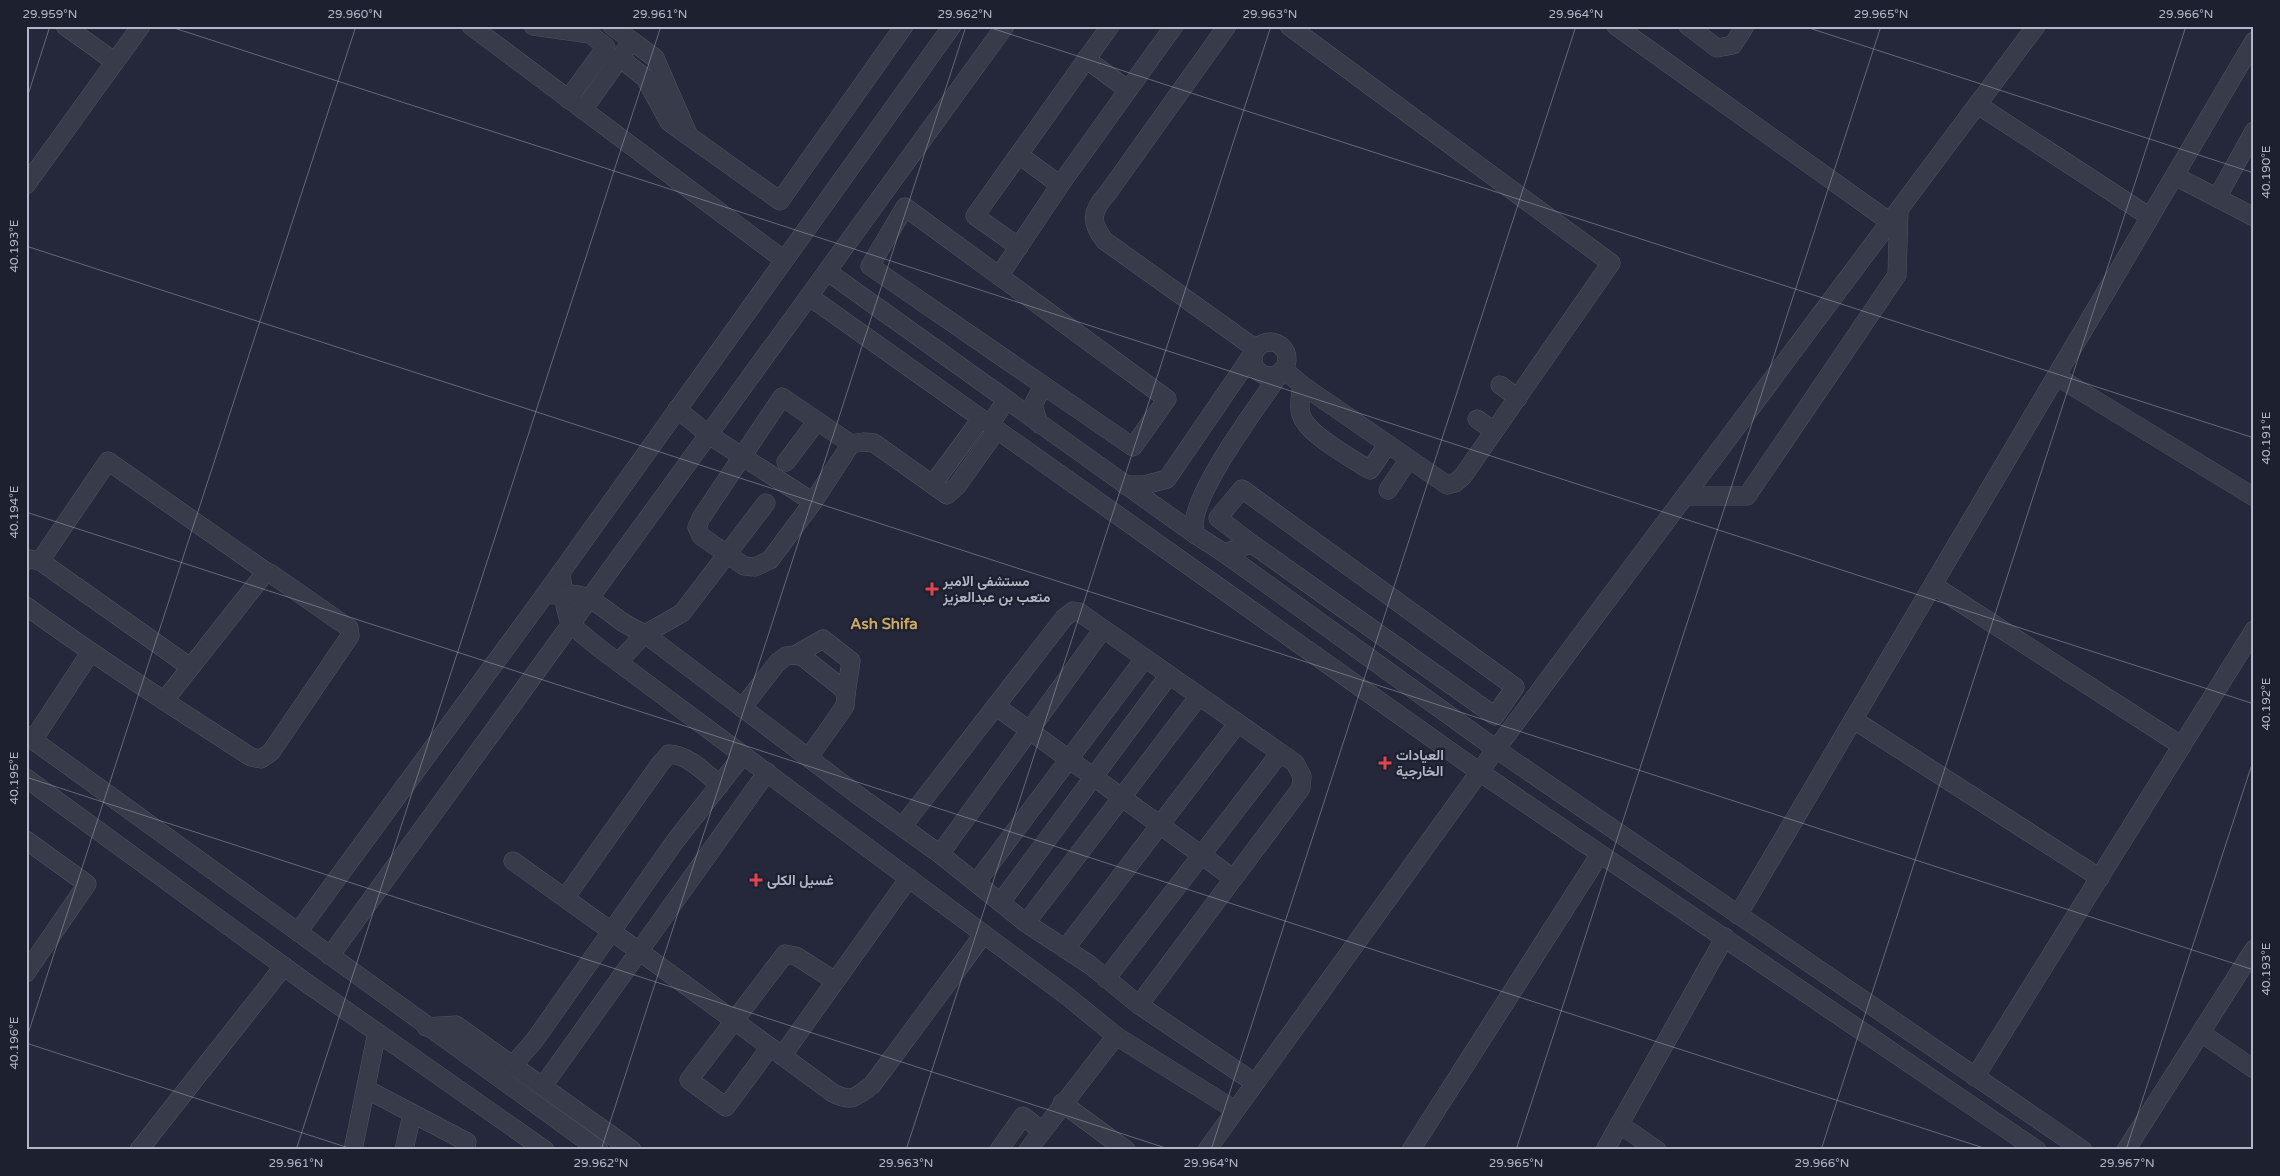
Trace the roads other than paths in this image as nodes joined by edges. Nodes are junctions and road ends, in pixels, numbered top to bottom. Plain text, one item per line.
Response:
1 (65, 26) edge
2 (141, 26) edge
3 (471, 26) edge
4 (533, 26) edge
5 (904, 26) edge
6 (952, 26) edge
7 (1005, 26) edge
8 (1110, 26) edge
9 (1174, 26) edge
10 (1228, 26) edge
11 (1289, 26) edge
12 (1616, 26) edge
13 (1688, 26) edge
14 (1745, 26) edge
15 (2036, 26) edge
16 (621, 33) edge
17 (2254, 42) edge
18 (613, 52) junction
19 (1086, 59) junction
20 (115, 62) junction
21 (1128, 90) junction
22 (568, 99) junction
23 (1978, 105) junction
24 (583, 110) junction
25 (2254, 131) edge
26 (689, 136) junction
27 (1019, 155) junction
28 (2174, 176) junction
29 (26, 185) edge
30 (1060, 185) junction
31 (2217, 198) junction
32 (1895, 216) junction
33 (2150, 217) junction
34 (2254, 217) edge
35 (1019, 247) junction
36 (784, 260) junction
37 (828, 272) junction
38 (999, 276) junction
39 (810, 297) junction
40 (1256, 349) junction
41 (1283, 369) junction
42 (2056, 376) junction
43 (1302, 385) junction
44 (1500, 385) dead end
45 (1043, 386) junction
46 (1518, 398) junction
47 (1006, 400) junction
48 (677, 409) junction
49 (1477, 419) dead end
50 (817, 421) junction
51 (1039, 424) junction
52 (989, 425) junction
53 (1494, 430) junction
54 (709, 436) junction
55 (851, 444) junction
56 (1388, 444) junction
57 (743, 457) junction
58 (1409, 459) junction
59 (786, 462) dead end
60 (1125, 485) junction
61 (1388, 490) dead end
62 (1686, 496) junction
63 (2254, 497) edge
64 (813, 502) junction
65 (766, 503) dead end
66 (1196, 535) junction
67 (1252, 544) junction
68 (1224, 552) junction
69 (727, 556) junction
70 (33, 561) edge
71 (561, 572) junction
72 (268, 573) junction
73 (1933, 585) junction
74 (563, 593) junction
75 (544, 596) junction
76 (590, 598) junction
77 (26, 606) edge
78 (570, 624) junction
79 (1103, 629) junction
80 (2254, 630) edge
81 (645, 634) junction
82 (90, 653) junction
83 (795, 655) junction
84 (1145, 658) junction
85 (618, 662) junction
86 (190, 667) junction
87 (1169, 675) junction
88 (1454, 687) junction
89 (846, 694) junction
90 (1199, 696) junction
91 (164, 701) junction
92 (997, 707) junction
93 (742, 708) junction
94 (1453, 718) junction
95 (1854, 720) junction
96 (1238, 723) junction
97 (1029, 730) junction
98 (30, 738) edge
99 (2182, 746) junction
100 (1496, 749) junction
101 (1280, 753) junction
102 (743, 755) junction
103 (809, 757) junction
104 (1069, 759) junction
105 (767, 772) junction
106 (1481, 773) junction
107 (1094, 777) junction
108 (26, 778) edge
109 (720, 785) junction
110 (1122, 798) junction
111 (1160, 825) junction
112 (902, 827) junction
113 (26, 840) edge
114 (940, 854) junction
115 (1600, 854) junction
116 (1201, 855) junction
117 (513, 861) dead end
118 (909, 878) junction
119 (1233, 878) junction
120 (2100, 878) junction
121 (976, 883) junction
122 (565, 898) junction
123 (1001, 902) junction
124 (1738, 915) junction
125 (1026, 923) junction
126 (612, 931) junction
127 (298, 932) junction
128 (983, 935) junction
129 (1724, 937) junction
130 (1065, 949) junction
131 (2254, 949) edge
132 (639, 951) junction
133 (330, 956) junction
134 (284, 966) junction
135 (27, 968) edge
136 (1106, 979) junction
137 (835, 981) junction
138 (1140, 1005) junction
139 (733, 1020) junction
140 (426, 1027) junction
141 (377, 1032) junction
142 (2201, 1033) junction
143 (1116, 1036) junction
144 (776, 1052) junction
145 (513, 1065) junction
146 (2254, 1069) edge
147 (1975, 1078) junction
148 (1256, 1083) junction
149 (543, 1086) junction
150 (366, 1089) junction
151 (1062, 1102) junction
152 (1235, 1110) junction
153 (412, 1114) junction
154 (1619, 1124) junction
155 (1042, 1131) junction
156 (139, 1150) edge
157 (353, 1150) edge
158 (404, 1150) edge
159 (465, 1150) edge
160 (545, 1150) edge
161 (599, 1150) edge
162 (632, 1150) edge
163 (999, 1150) edge
164 (1028, 1150) edge
165 (1126, 1150) edge
166 (1207, 1150) edge
167 (1411, 1150) edge
168 (1605, 1150) edge
169 (1657, 1150) edge
170 (2037, 1150) edge
171 (2083, 1150) edge
172 (2126, 1150) edge

1 - 20 street
2 - 20 street
3 - 22 street
4 - 18 street
5 - 26 street
6 - 36 street
7 - 37 street
8 - 19 street
9 - 21 street
10 - 40 street
11 - 46 street
12 - 32 street
13 - 14 street
15 - 23 street
16 - 18 street
16 - 26 street
17 - 28 street
18 - 22 street
18 - 24 street
18 - 26 street
19 - 21 street
19 - 27 street
20 - 29 street
21 - 30 street
22 - 24 street
23 - 32 street
23 - 33 street
24 - 36 street
25 - 31 street
27 - 30 street
27 - 35 street
28 - 31 street
28 - 33 street
30 - 35 street
31 - 34 street
32 - 62 street
32 - 62 street
33 - 42 street
35 - 38 street
36 - 48 street
37 - 39 street
37 - 47 street
38 - 45 street
38 - 45 street
39 - 52 street
39 - 54 street
40 - 41 street
40 - 60 street
41 - 43 street
41 - 66 street
42 - 63 street
42 - 73 street
43 - 56 street
43 - 56 street
44 - 46 street
45 - 51 street
46 - 53 street
47 - 51 street
47 - 52 street
48 - 54 street
48 - 71 street
49 - 53 street
50 - 55 street
50 - 57 street
50 - 59 street
51 - 60 street
52 - 55 street
52 - 106 street
53 - 58 street
54 - 57 street
54 - 76 street
55 - 64 street
56 - 58 street
57 - 64 street
57 - 69 street
58 - 61 street
60 - 66 street
62 - 100 street
64 - 69 street
65 - 69 street
66 - 68 street
67 - 68 street
67 - 88 street
67 - 88 street
68 - 94 street
69 - 81 street
70 - 72 street
70 - 86 street
71 - 74 street
71 - 75 street
72 - 86 street
72 - 91 street
73 - 95 street
73 - 99 street
74 - 75 street
74 - 76 street
74 - 78 street
75 - 127 street
76 - 78 street
76 - 81 street
77 - 82 street
78 - 85 street
78 - 133 street
79 - 84 street
79 - 92 street
79 - 97 street
80 - 99 street
81 - 85 street
81 - 93 street
82 - 91 street
82 - 98 street
83 - 89 street
83 - 89 street
83 - 93 street
84 - 87 street
84 - 104 street
85 - 102 street
86 - 91 street
87 - 90 street
87 - 107 street
88 - 94 street
89 - 103 street
90 - 96 street
90 - 110 street
92 - 97 street
92 - 112 street
93 - 103 street
94 - 100 street
95 - 120 street
95 - 124 street
96 - 101 street
96 - 111 street
97 - 104 street
97 - 114 street
98 - 127 street
99 - 120 street
100 - 106 street
100 - 124 street
101 - 116 street
101 - 119 street
102 - 105 street
102 - 109 street
103 - 112 street
104 - 107 street
104 - 121 street
105 - 118 street
105 - 132 street
106 - 115 street
106 - 148 street
107 - 110 street
107 - 123 street
108 - 134 street
109 - 122 street
109 - 126 street
110 - 111 street
110 - 125 street
111 - 116 street
111 - 130 street
112 - 114 street
113 - 135 street
114 - 121 street
115 - 129 street
115 - 167 street
116 - 119 street
116 - 136 street
117 - 122 street
118 - 128 street
118 - 137 street
119 - 138 street
120 - 147 street
121 - 123 street
122 - 126 street
123 - 125 street
124 - 147 street
125 - 130 street
126 - 132 street
126 - 145 street
127 - 133 street
128 - 143 street
128 - 144 street
129 - 154 street
129 - 170 street
130 - 136 street
131 - 142 street
132 - 139 street
132 - 149 street
133 - 140 street
134 - 141 street
134 - 156 street
136 - 138 street
137 - 139 street
137 - 144 street
138 - 148 street
139 - 144 street
139 - 144 street
140 - 145 street
140 - 161 street
141 - 150 street
141 - 160 street
142 - 146 street
142 - 172 street
143 - 151 street
143 - 152 street
145 - 149 street
147 - 171 street
148 - 152 street
149 - 162 street
150 - 153 street
150 - 157 street
151 - 155 street
151 - 165 street
152 - 166 street
153 - 158 street
153 - 159 street
154 - 168 street
154 - 169 street
155 - 163 street
155 - 164 street

